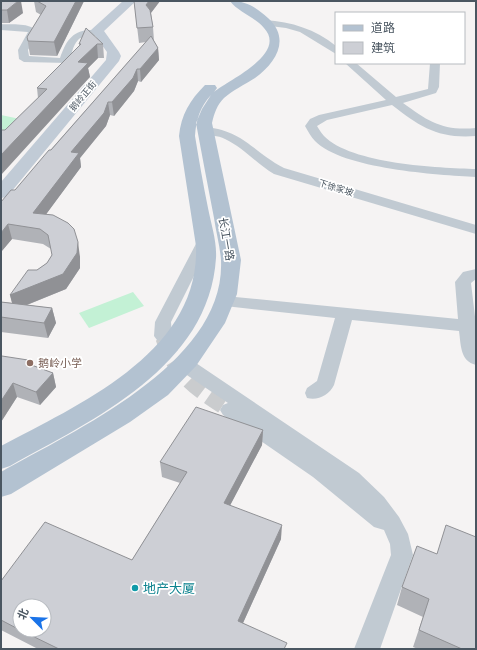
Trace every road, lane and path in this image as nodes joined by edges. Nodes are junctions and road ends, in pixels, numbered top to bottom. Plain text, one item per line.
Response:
1 (130, 1) edge
2 (224, 1) edge
3 (236, 1) edge
4 (265, 23) junction
5 (1, 27) edge
6 (98, 33) junction
7 (335, 50) edge
8 (351, 64) edge
9 (435, 64) edge
10 (396, 101) junction
11 (205, 131) junction
12 (476, 132) edge
13 (476, 174) edge
14 (1, 193) edge
15 (476, 230) edge
16 (205, 239) junction
17 (476, 274) edge
18 (225, 301) junction
19 (345, 313) junction
20 (468, 326) junction
21 (163, 336) tunnel mouth
22 (476, 360) edge
23 (184, 364) junction
24 (314, 393) dead end
25 (230, 410) tunnel mouth
26 (1, 458) edge
27 (1, 486) edge
28 (395, 529) junction
29 (366, 649) edge

1 - 6 street
2 - 16 main road, 长江一路
3 - 4 main road, 长江一路
4 - 7 street
4 - 11 main road, 长江一路
5 - 6 street
6 - 14 street, 鹅岭正街
8 - 10 street
9 - 10 street
10 - 12 street
10 - 13 street
11 - 15 street, 下徐家坡
11 - 18 main road, 长江一路
16 - 21 street
16 - 26 main road, 长江一路
17 - 20 street
18 - 19 street
18 - 23 main road, 长江一路
19 - 20 street
19 - 24 street
20 - 22 street
23 - 27 main road, 长江一路
23 - 28 street
25 - 28 street
28 - 29 street

